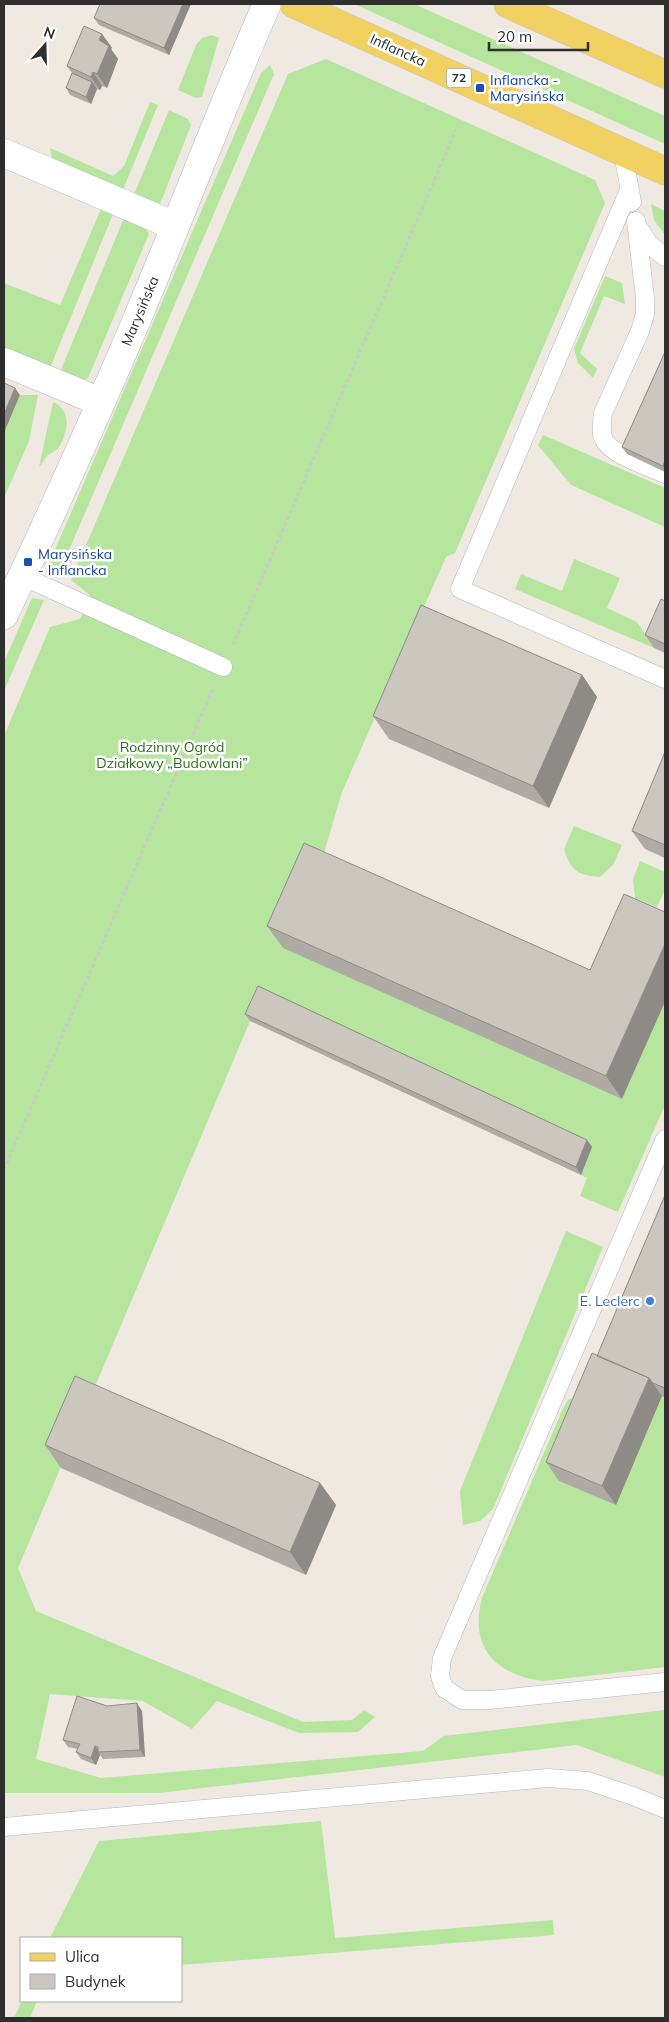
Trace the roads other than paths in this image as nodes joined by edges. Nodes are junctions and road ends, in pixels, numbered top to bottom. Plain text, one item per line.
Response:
1 (267, 4) edge
2 (294, 4) edge
3 (508, 4) edge
4 (665, 74) edge
5 (4, 153) edge
6 (623, 153) junction
7 (665, 172) edge
8 (629, 190) junction
9 (636, 221) junction
10 (175, 226) junction
11 (665, 257) edge
12 (4, 362) edge
13 (101, 402) junction
14 (665, 474) edge
15 (22, 576) junction
16 (4, 615) edge
17 (223, 667) dead end
18 (665, 679) edge
19 (665, 1139) edge
20 (665, 1682) edge
21 (665, 1809) edge
22 (4, 1827) edge

1 - 10 street, Marysińska
2 - 6 main road, Inflancka / 72
3 - 4 main road
5 - 10 street
6 - 7 main road, Inflancka / 72
6 - 8 lane
8 - 9 lane
8 - 18 lane
9 - 11 lane
9 - 14 lane
10 - 13 street, Marysińska
12 - 13 street
13 - 15 street, Marysińska
15 - 16 street, Marysińska
15 - 17 lane
19 - 20 lane
21 - 22 lane

